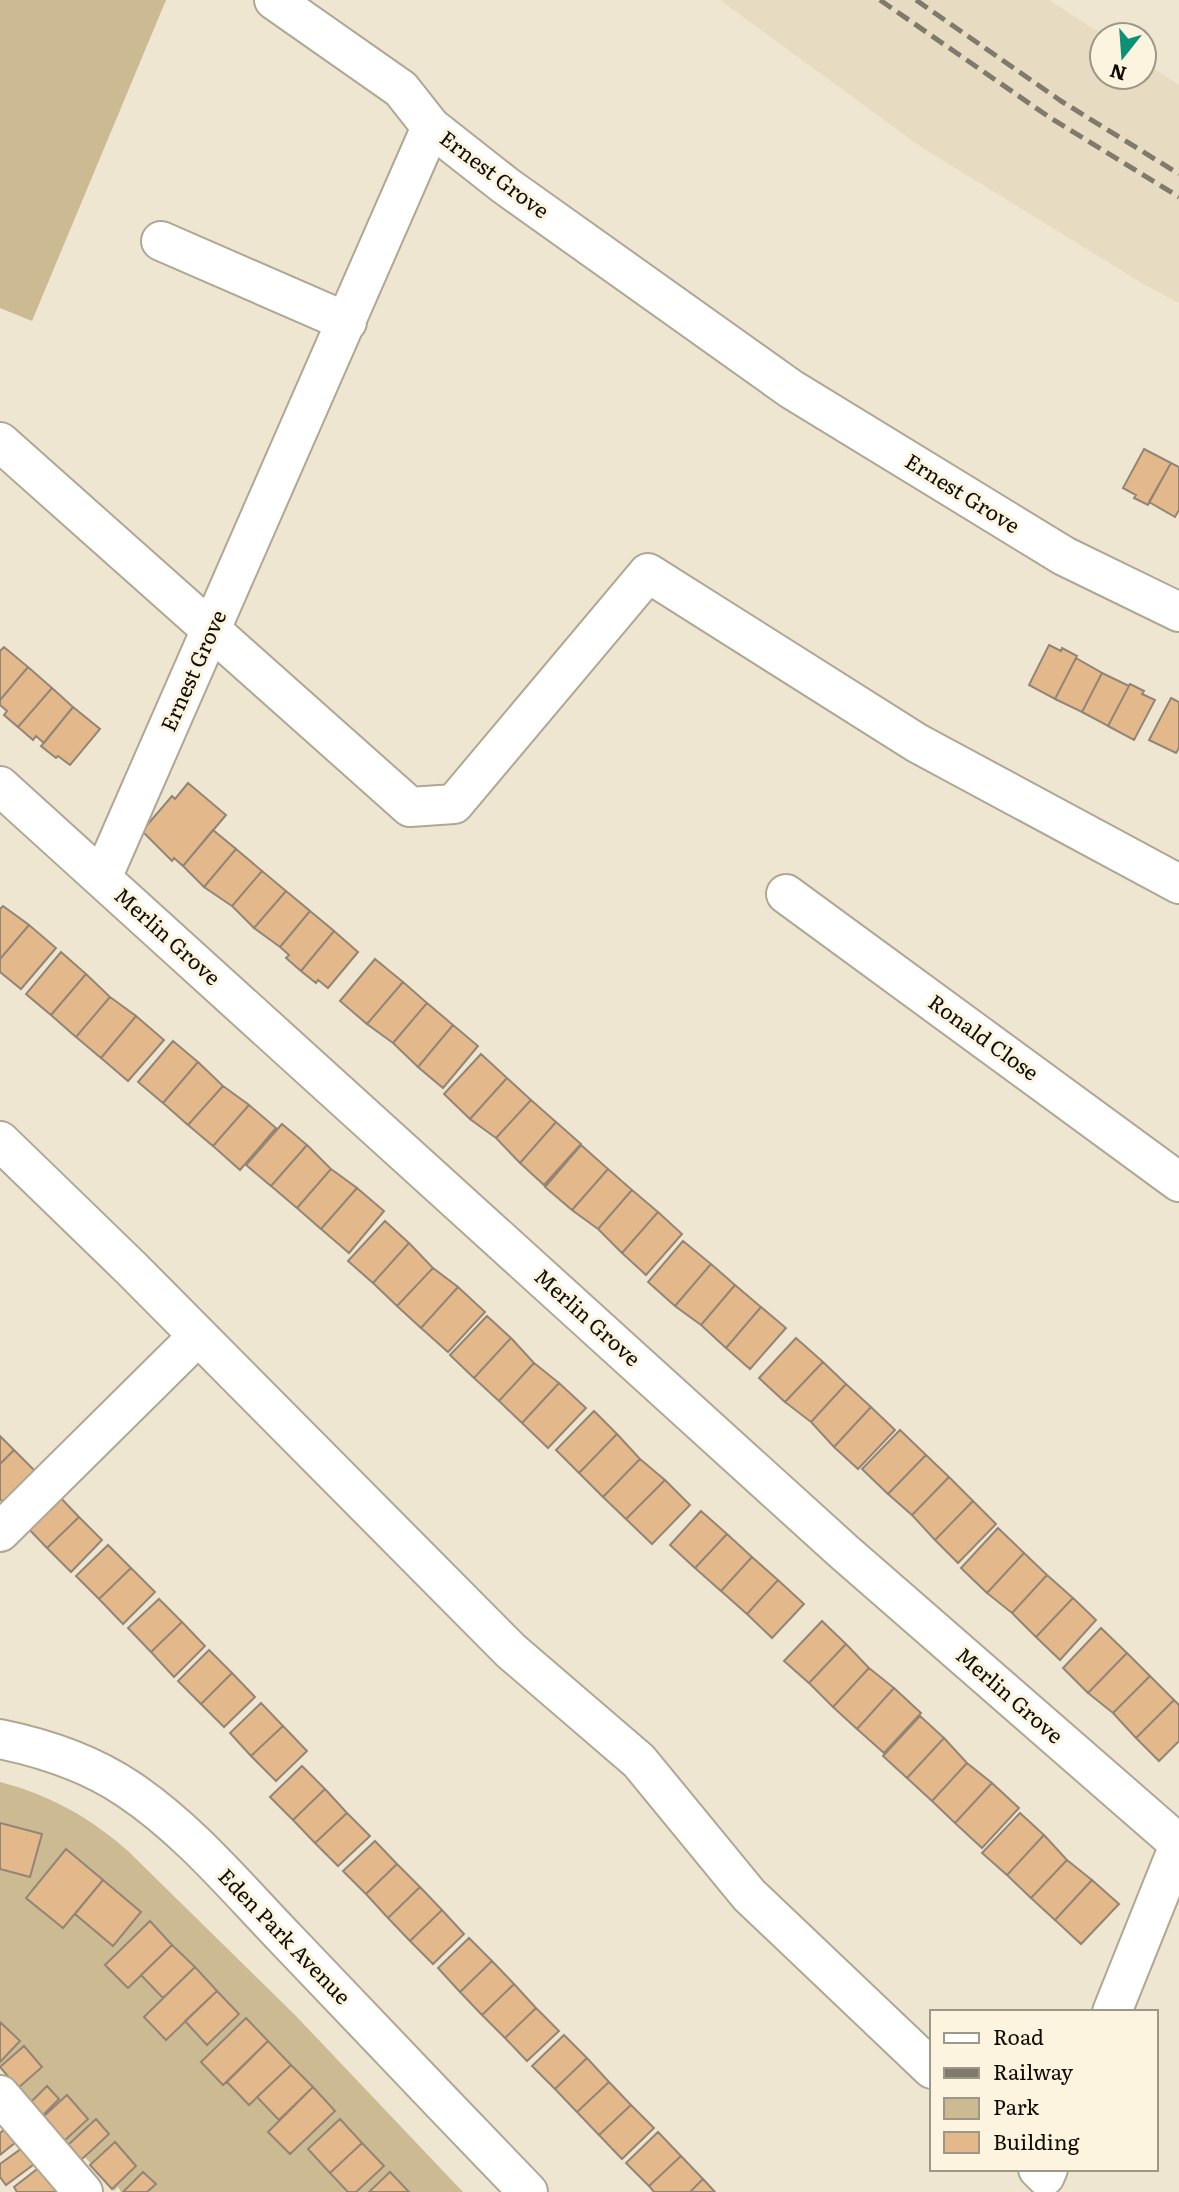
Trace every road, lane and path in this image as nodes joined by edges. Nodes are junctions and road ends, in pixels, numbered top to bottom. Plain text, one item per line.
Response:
1 (274, 0) edge
2 (431, 127) junction
3 (161, 240) dead end
4 (347, 322) junction
5 (0, 442) edge
6 (1179, 612) edge
7 (211, 632) junction
8 (0, 786) edge
9 (102, 878) junction
10 (1179, 884) edge
11 (786, 894) dead end
12 (0, 1141) edge
13 (1179, 1182) edge
14 (198, 1336) junction
15 (0, 1532) edge
16 (0, 1739) edge
17 (1179, 1845) edge
18 (1113, 2010) edge
19 (930, 2067) edge
20 (0, 2095) edge
21 (83, 2192) edge
22 (528, 2192) edge

1 - 2 street
2 - 4 street, Ernest Grove
2 - 6 street, Ernest Grove
3 - 4 street
4 - 7 street, Ernest Grove
5 - 7 street
7 - 9 street, Ernest Grove
7 - 10 street
8 - 9 street, Merlin Grove
9 - 17 street, Merlin Grove
11 - 13 street, Ronald Close
12 - 14 street
14 - 15 street
14 - 19 street
16 - 22 street, Eden Park Avenue
17 - 18 street
20 - 21 street

